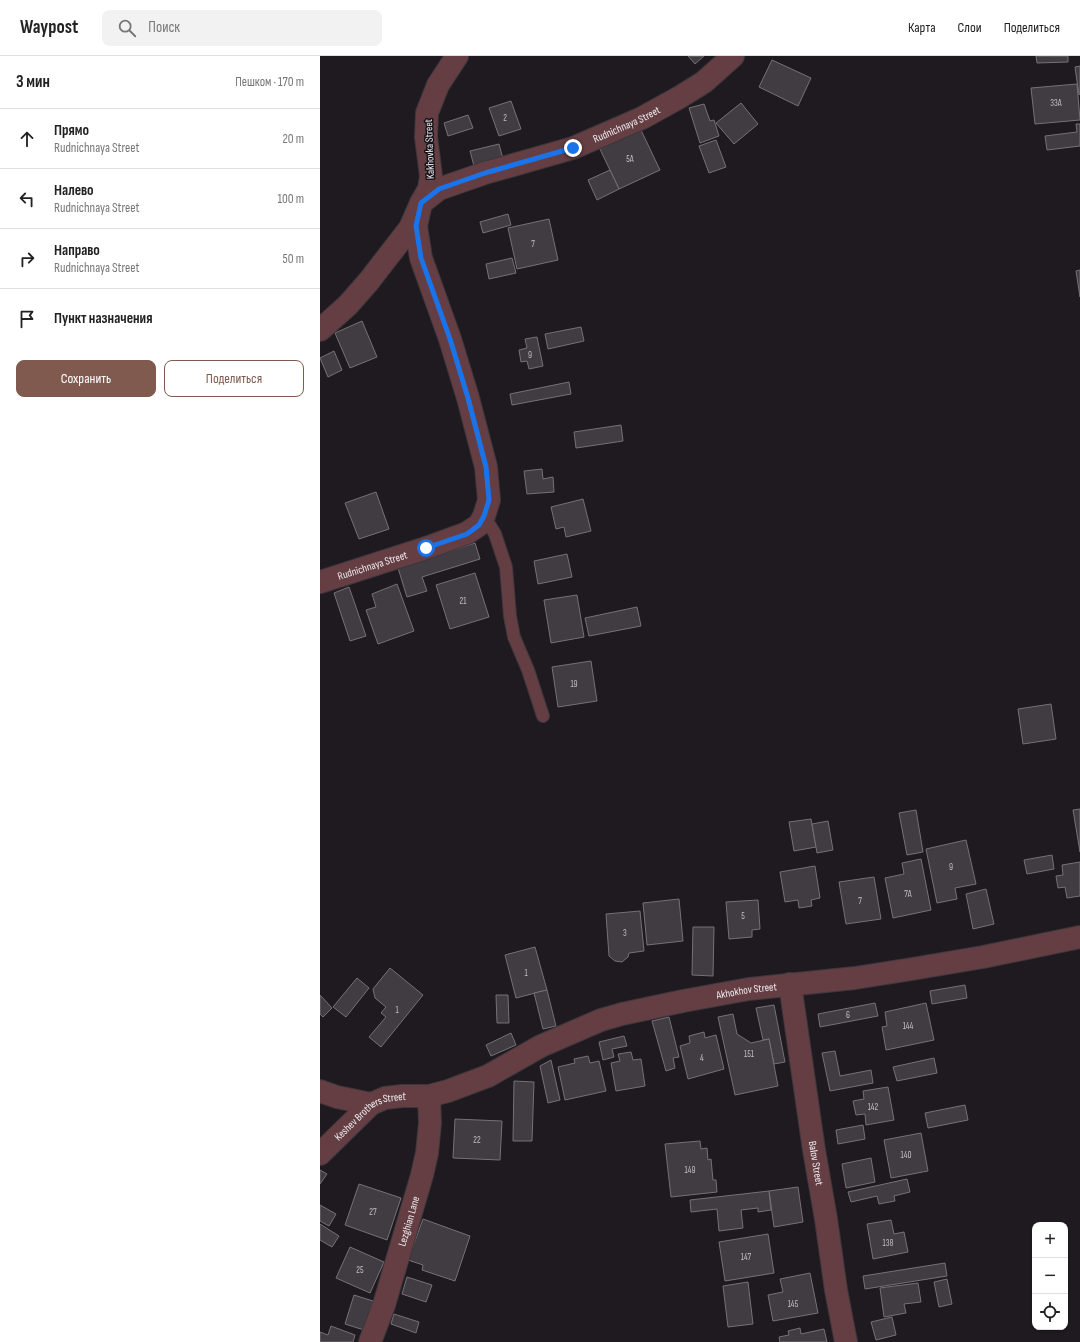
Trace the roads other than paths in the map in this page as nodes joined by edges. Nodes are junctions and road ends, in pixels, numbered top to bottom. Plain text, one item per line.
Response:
1 (457, 56) edge
2 (733, 56) edge
3 (421, 203) junction
4 (320, 330) edge
5 (484, 516) junction
6 (320, 582) edge
7 (543, 716) dead end
8 (1080, 937) edge
9 (790, 984) junction
10 (320, 1091) edge
11 (429, 1096) junction
12 (371, 1104) junction
13 (320, 1154) edge
14 (370, 1342) edge
15 (846, 1342) edge

1 - 3 street, Kakhovka Street
2 - 3 street, Rudnichnaya Street
3 - 4 street, Kakhovka Street
3 - 5 street, Rudnichnaya Street
5 - 6 street, Rudnichnaya Street
5 - 7 lane
8 - 9 street, Akhokhov Street
9 - 11 street, Akhokhov Street
9 - 15 street, Balov Street
10 - 12 street
11 - 12 street, Keshev Brothers Street
11 - 14 street, Lezghian Lane
12 - 13 street, Keshev Brothers Street

